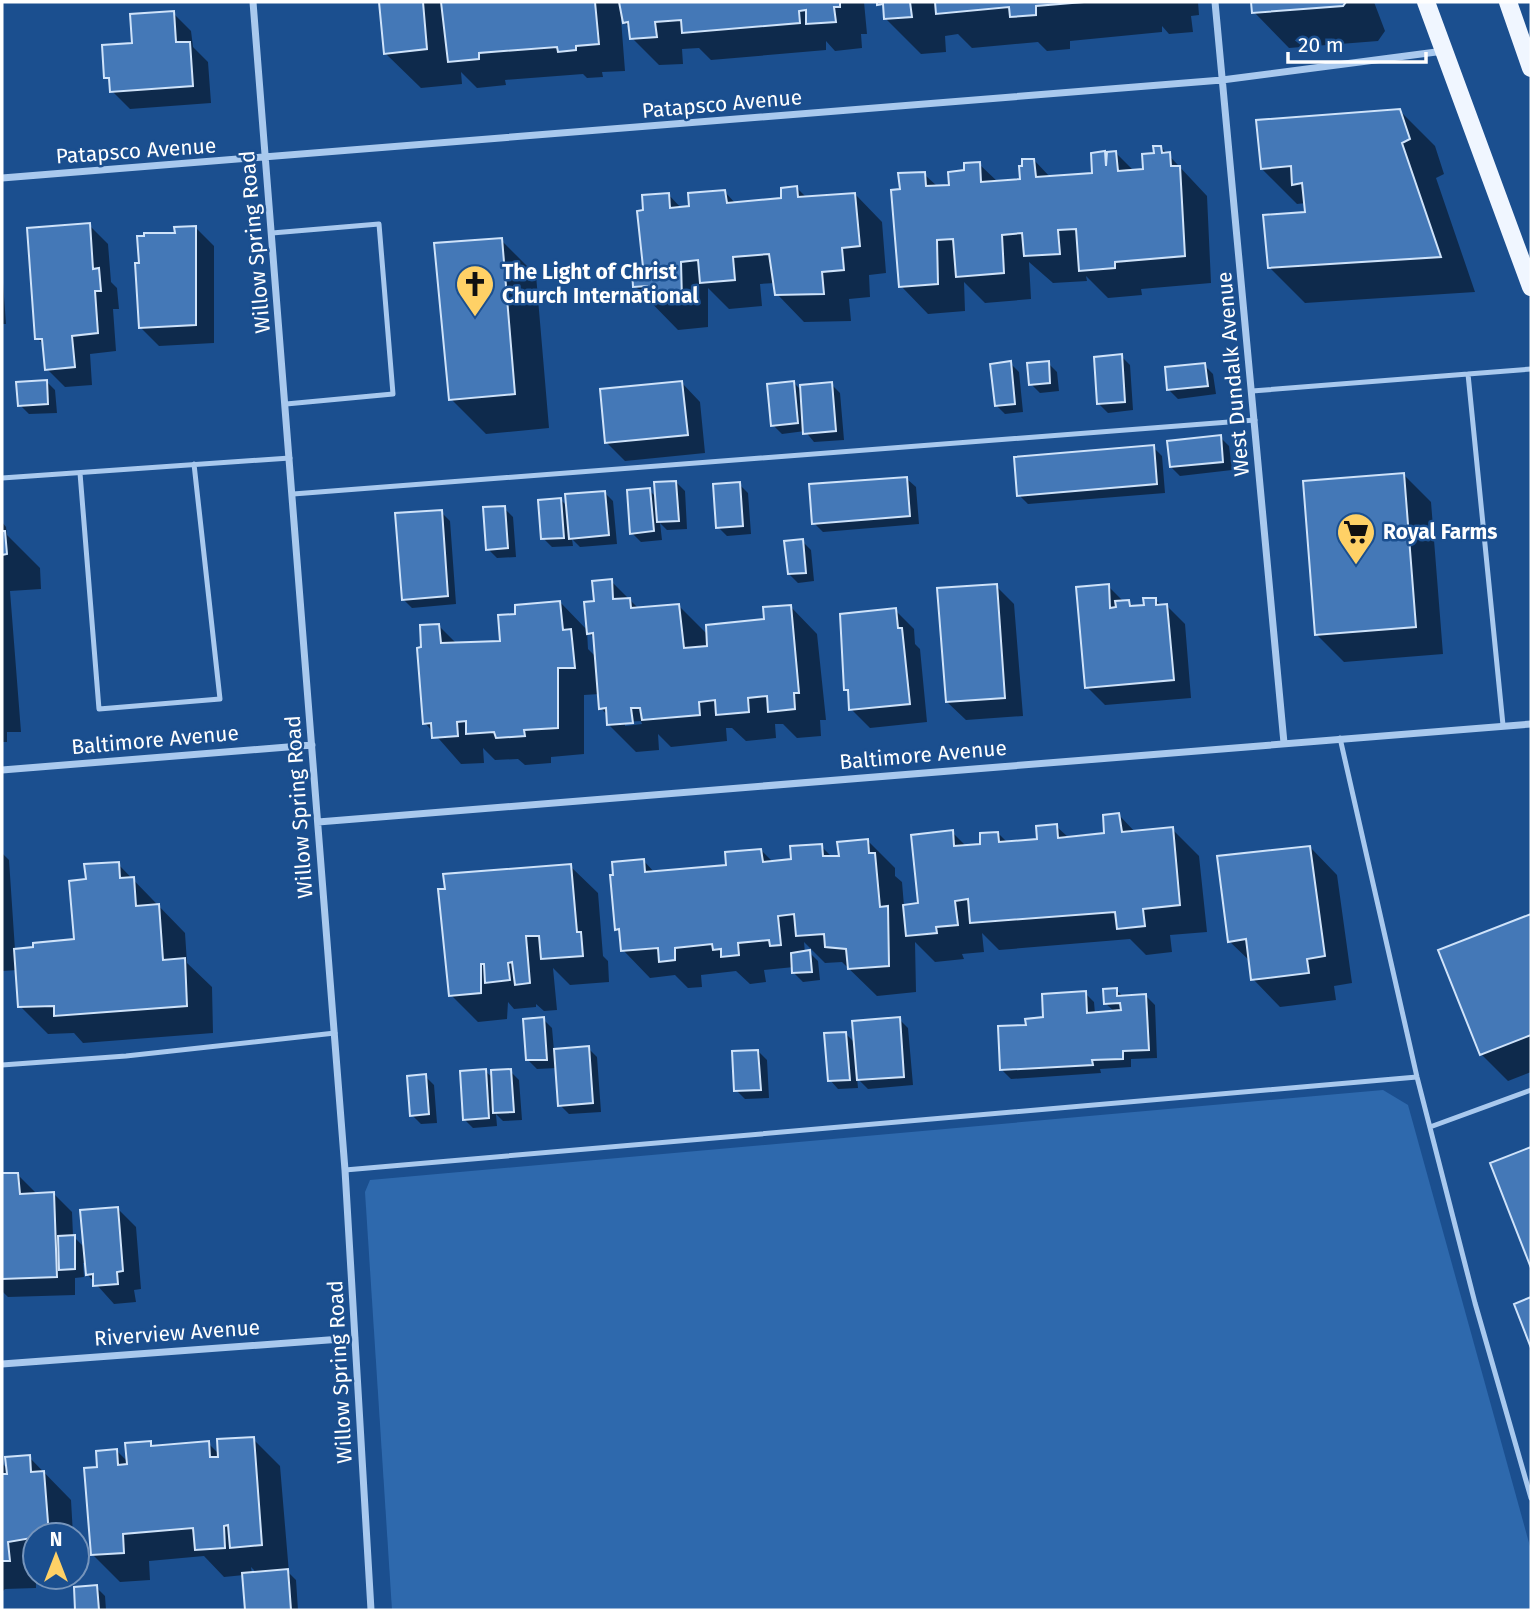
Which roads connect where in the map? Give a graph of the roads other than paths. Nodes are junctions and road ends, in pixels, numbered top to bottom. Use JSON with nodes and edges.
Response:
{"nodes":[{"id":1,"x":253,"y":2,"type":"edge"},
{"id":2,"x":1216,"y":2,"type":"edge"},
{"id":3,"x":1426,"y":2,"type":"edge"},
{"id":4,"x":1508,"y":2,"type":"edge"},
{"id":5,"x":1444,"y":51,"type":"junction"},
{"id":6,"x":1531,"y":68,"type":"edge"},
{"id":7,"x":1222,"y":80,"type":"junction"},
{"id":8,"x":266,"y":159,"type":"junction"},
{"id":9,"x":2,"y":178,"type":"edge"},
{"id":10,"x":272,"y":233,"type":"junction"},
{"id":11,"x":1531,"y":287,"type":"edge"},
{"id":12,"x":1531,"y":369,"type":"edge"},
{"id":13,"x":1468,"y":374,"type":"junction"},
{"id":14,"x":1252,"y":391,"type":"junction"},
{"id":15,"x":286,"y":404,"type":"junction"},
{"id":16,"x":1255,"y":420,"type":"junction"},
{"id":17,"x":290,"y":458,"type":"junction"},
{"id":18,"x":194,"y":464,"type":"junction"},
{"id":19,"x":80,"y":473,"type":"junction"},
{"id":20,"x":2,"y":478,"type":"edge"},
{"id":21,"x":293,"y":494,"type":"junction"},
{"id":22,"x":1531,"y":724,"type":"edge"},
{"id":23,"x":1503,"y":725,"type":"junction"},
{"id":24,"x":1340,"y":738,"type":"junction"},
{"id":25,"x":1284,"y":743,"type":"junction"},
{"id":26,"x":312,"y":746,"type":"junction"},
{"id":27,"x":2,"y":770,"type":"edge"},
{"id":28,"x":318,"y":822,"type":"junction"},
{"id":29,"x":335,"y":1033,"type":"junction"},
{"id":30,"x":2,"y":1065,"type":"edge"},
{"id":31,"x":1418,"y":1077,"type":"junction"},
{"id":32,"x":1531,"y":1090,"type":"edge"},
{"id":33,"x":1430,"y":1126,"type":"junction"},
{"id":34,"x":345,"y":1170,"type":"junction"},
{"id":35,"x":355,"y":1338,"type":"junction"},
{"id":36,"x":2,"y":1364,"type":"edge"},
{"id":37,"x":1531,"y":1498,"type":"edge"},
{"id":38,"x":371,"y":1610,"type":"edge"}],
"edges":[{"from":1,"to":8,"type":"street","name":"Willow Spring Road"},
{"from":2,"to":7,"type":"street","name":"West Dundalk Avenue"},
{"from":3,"to":5,"type":"main road"},
{"from":4,"to":6,"type":"main road"},
{"from":5,"to":7,"type":"street","name":"Patapsco Avenue"},
{"from":5,"to":11,"type":"main road"},
{"from":7,"to":8,"type":"street","name":"Patapsco Avenue"},
{"from":7,"to":14,"type":"street","name":"West Dundalk Avenue"},
{"from":8,"to":9,"type":"street","name":"Patapsco Avenue"},
{"from":8,"to":10,"type":"street","name":"Willow Spring Road"},
{"from":10,"to":15,"type":"street","name":"Willow Spring Road"},
{"from":10,"to":15,"type":"lane"},
{"from":12,"to":13,"type":"lane"},
{"from":13,"to":14,"type":"lane"},
{"from":13,"to":23,"type":"lane"},
{"from":14,"to":16,"type":"street","name":"West Dundalk Avenue"},
{"from":15,"to":17,"type":"street","name":"Willow Spring Road"},
{"from":16,"to":21,"type":"lane"},
{"from":16,"to":25,"type":"street","name":"West Dundalk Avenue"},
{"from":17,"to":18,"type":"lane"},
{"from":17,"to":21,"type":"street","name":"Willow Spring Road"},
{"from":18,"to":19,"type":"lane"},
{"from":18,"to":19,"type":"lane"},
{"from":19,"to":20,"type":"lane"},
{"from":21,"to":26,"type":"street","name":"Willow Spring Road"},
{"from":22,"to":23,"type":"street","name":"Baltimore Avenue"},
{"from":23,"to":24,"type":"street","name":"Baltimore Avenue"},
{"from":24,"to":25,"type":"street","name":"Baltimore Avenue"},
{"from":24,"to":31,"type":"lane"},
{"from":25,"to":28,"type":"street","name":"Baltimore Avenue"},
{"from":26,"to":27,"type":"street","name":"Baltimore Avenue"},
{"from":26,"to":28,"type":"street","name":"Willow Spring Road"},
{"from":28,"to":29,"type":"street","name":"Willow Spring Road"},
{"from":29,"to":30,"type":"lane"},
{"from":29,"to":34,"type":"street","name":"Willow Spring Road"},
{"from":31,"to":33,"type":"lane"},
{"from":31,"to":34,"type":"lane"},
{"from":32,"to":33,"type":"lane"},
{"from":33,"to":37,"type":"lane"},
{"from":34,"to":35,"type":"street","name":"Willow Spring Road"},
{"from":35,"to":36,"type":"street","name":"Riverview Avenue"},
{"from":35,"to":38,"type":"street","name":"Willow Spring Road"}]}
